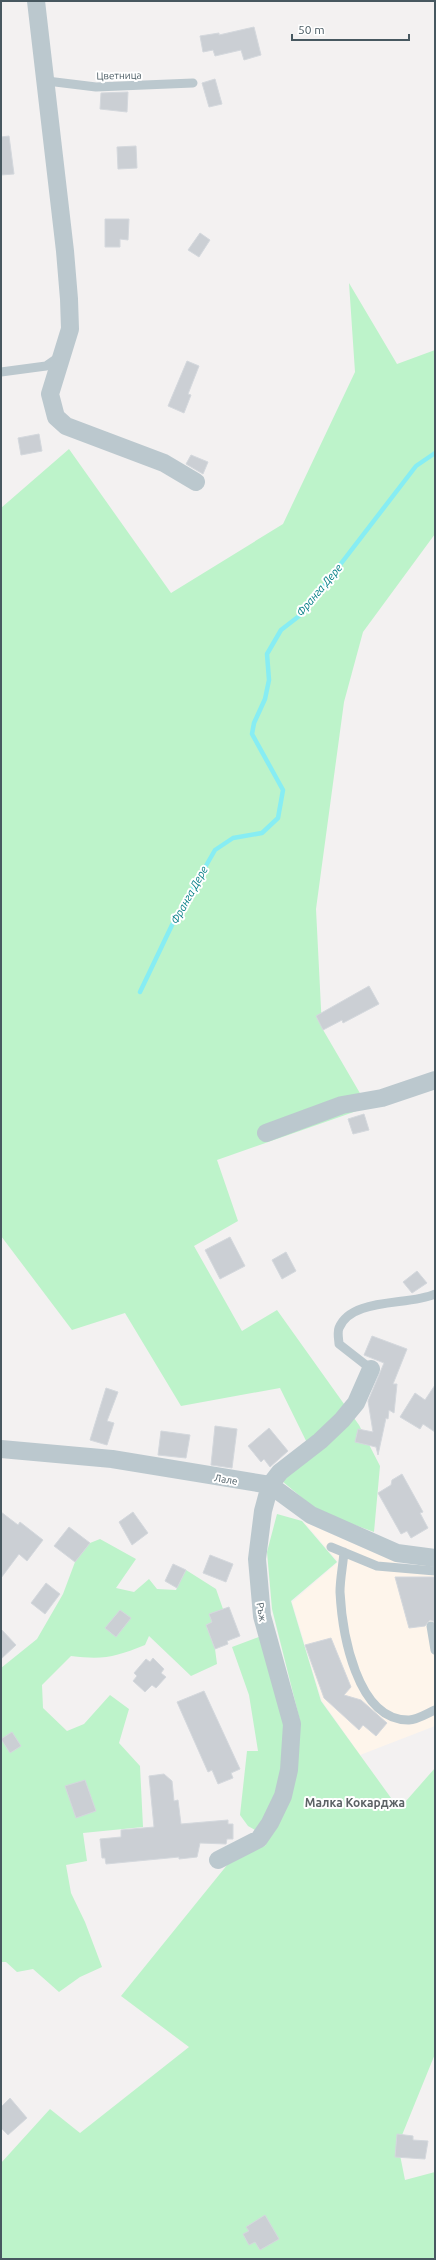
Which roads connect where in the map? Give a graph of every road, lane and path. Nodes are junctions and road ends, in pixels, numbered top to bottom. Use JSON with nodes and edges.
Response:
{"nodes":[{"id":1,"x":36,"y":1,"type":"edge"},
{"id":2,"x":47,"y":82,"type":"junction"},
{"id":3,"x":193,"y":83,"type":"dead end"},
{"id":4,"x":62,"y":356,"type":"junction"},
{"id":5,"x":1,"y":372,"type":"edge"},
{"id":6,"x":196,"y":482,"type":"dead end"},
{"id":7,"x":435,"y":1080,"type":"edge"},
{"id":8,"x":266,"y":1133,"type":"dead end"},
{"id":9,"x":435,"y":1294,"type":"edge"},
{"id":10,"x":371,"y":1369,"type":"joint"},
{"id":11,"x":1,"y":1449,"type":"edge"},
{"id":12,"x":270,"y":1485,"type":"junction"},
{"id":13,"x":331,"y":1547,"type":"dead end"},
{"id":14,"x":344,"y":1552,"type":"junction"},
{"id":15,"x":429,"y":1569,"type":"edge"},
{"id":16,"x":435,"y":1571,"type":"edge"},
{"id":17,"x":431,"y":1626,"type":"dead end"},
{"id":18,"x":435,"y":1650,"type":"edge"},
{"id":19,"x":435,"y":1710,"type":"edge"},
{"id":20,"x":218,"y":1860,"type":"dead end"}],
"edges":[{"from":1,"to":2,"type":"street"},
{"from":2,"to":3,"type":"lane","name":"Цветница"},
{"from":2,"to":4,"type":"street"},
{"from":4,"to":5,"type":"lane"},
{"from":4,"to":6,"type":"street"},
{"from":7,"to":8,"type":"street"},
{"from":9,"to":10,"type":"lane"},
{"from":10,"to":12,"type":"street","name":"Ръж"},
{"from":11,"to":12,"type":"street","name":"Лале"},
{"from":12,"to":15,"type":"street","name":"Лале"},
{"from":12,"to":20,"type":"street","name":"Ръж"},
{"from":13,"to":14,"type":"lane"},
{"from":14,"to":15,"type":"lane"},
{"from":14,"to":19,"type":"lane"},
{"from":15,"to":16,"type":"lane"},
{"from":17,"to":18,"type":"lane"}]}
